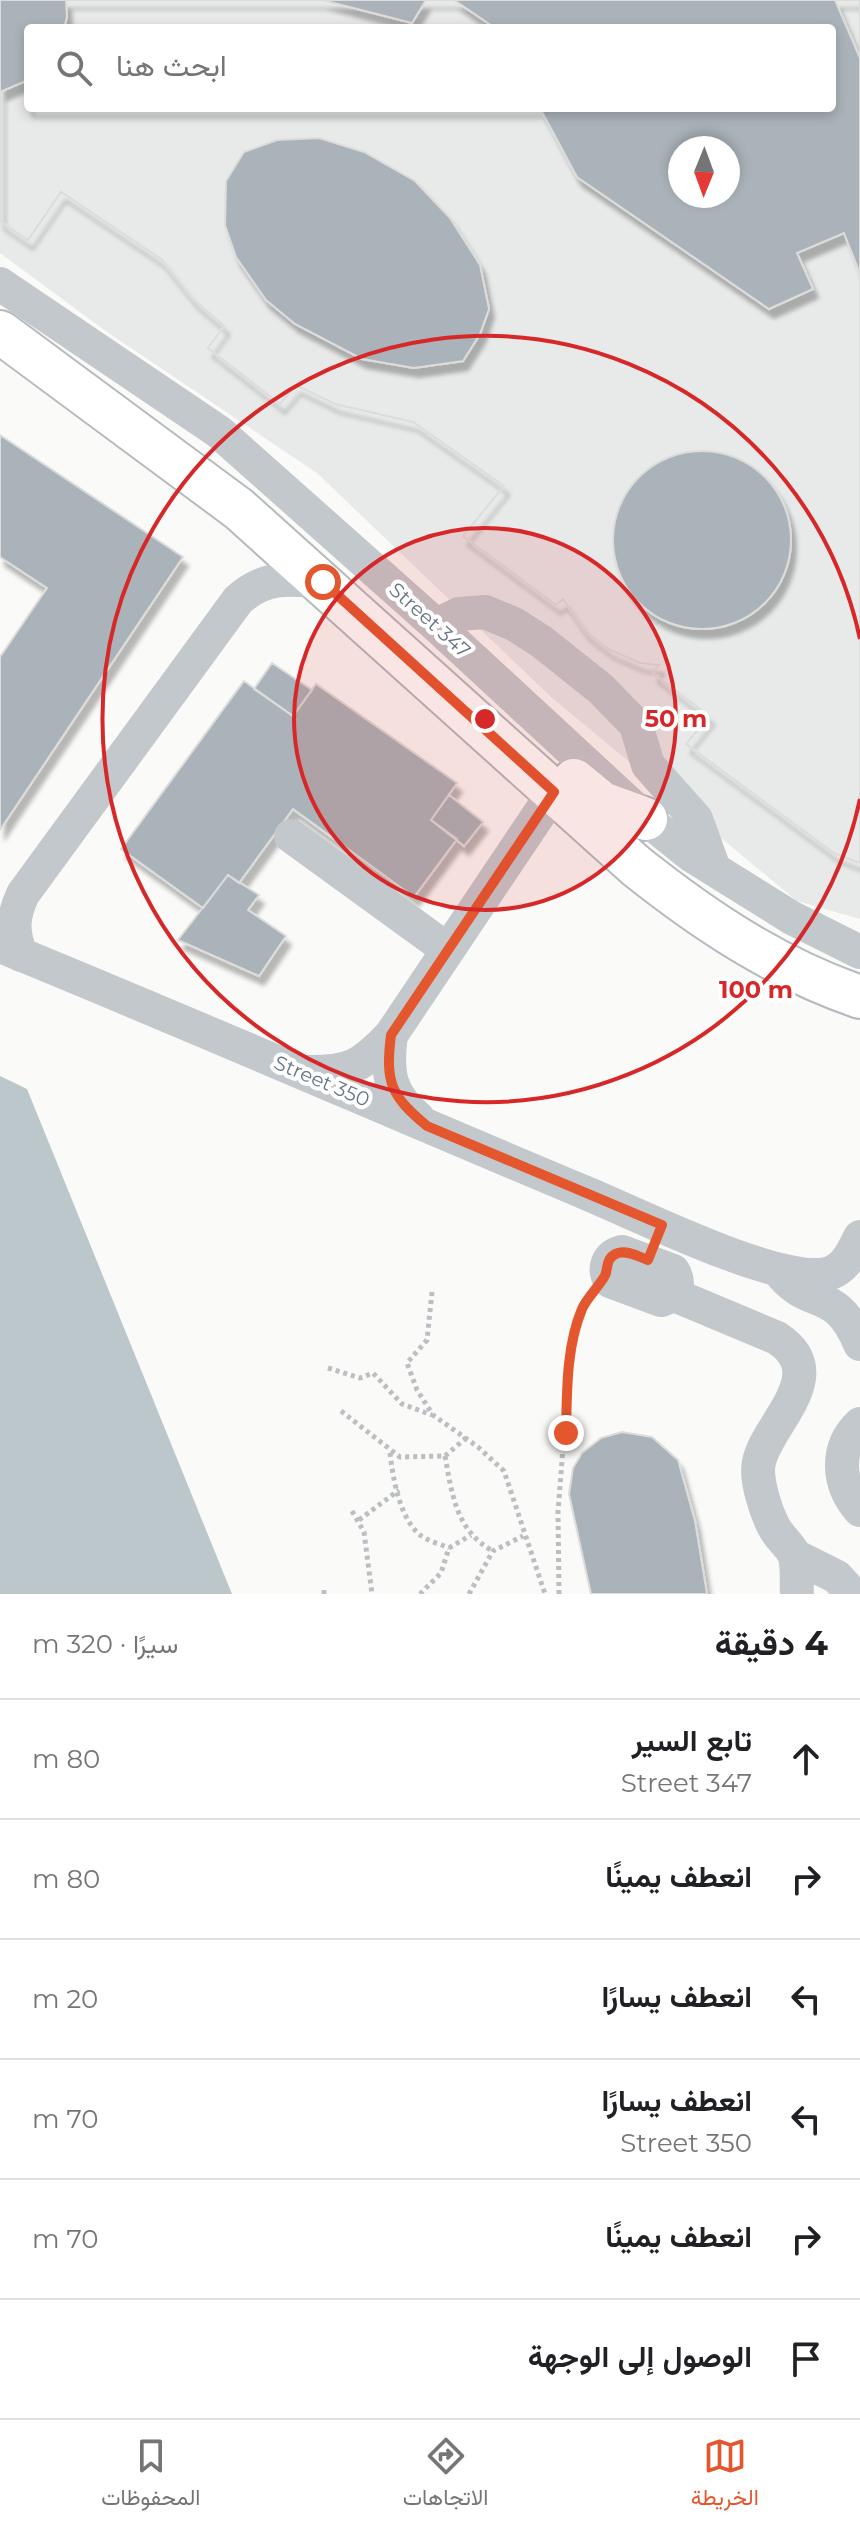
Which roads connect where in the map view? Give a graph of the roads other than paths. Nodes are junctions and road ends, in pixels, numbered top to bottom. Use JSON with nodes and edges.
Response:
{"nodes":[{"id":1,"x":0,"y":284,"type":"edge"},
{"id":2,"x":7,"y":341,"type":"edge"},
{"id":3,"x":323,"y":582,"type":"junction"},
{"id":4,"x":436,"y":625,"type":"junction"},
{"id":5,"x":409,"y":662,"type":"junction"},
{"id":6,"x":554,"y":792,"type":"junction"},
{"id":7,"x":646,"y":819,"type":"junction"},
{"id":8,"x":291,"y":836,"type":"dead end"},
{"id":9,"x":714,"y":869,"type":"junction"},
{"id":10,"x":11,"y":950,"type":"edge"},
{"id":11,"x":448,"y":950,"type":"junction"},
{"id":12,"x":860,"y":952,"type":"edge"},
{"id":13,"x":860,"y":997,"type":"edge"},
{"id":14,"x":391,"y":1035,"type":"junction"},
{"id":15,"x":301,"y":1072,"type":"junction"},
{"id":16,"x":427,"y":1126,"type":"junction"},
{"id":17,"x":662,"y":1225,"type":"junction"},
{"id":18,"x":860,"y":1237,"type":"edge"},
{"id":19,"x":648,"y":1260,"type":"junction"},
{"id":20,"x":777,"y":1270,"type":"junction"},
{"id":21,"x":621,"y":1283,"type":"junction"},
{"id":22,"x":672,"y":1294,"type":"junction"},
{"id":23,"x":860,"y":1344,"type":"edge"},
{"id":24,"x":770,"y":1366,"type":"dead end"},
{"id":25,"x":860,"y":1424,"type":"edge"},
{"id":26,"x":860,"y":1510,"type":"edge"},
{"id":27,"x":795,"y":1556,"type":"junction"},
{"id":28,"x":797,"y":1594,"type":"edge"},
{"id":29,"x":852,"y":1594,"type":"edge"}],
"edges":[{"from":1,"to":4,"type":"street","name":"Street 347"},
{"from":2,"to":3,"type":"main road"},
{"from":3,"to":5,"type":"main road"},
{"from":3,"to":10,"type":"street"},
{"from":4,"to":7,"type":"street","name":"Street 347"},
{"from":4,"to":9,"type":"street"},
{"from":5,"to":6,"type":"main road"},
{"from":5,"to":7,"type":"main road"},
{"from":6,"to":11,"type":"street"},
{"from":6,"to":13,"type":"main road"},
{"from":7,"to":9,"type":"street","name":"Street 347"},
{"from":8,"to":11,"type":"street"},
{"from":9,"to":12,"type":"street","name":"Street 347"},
{"from":10,"to":15,"type":"street","name":"Street 350"},
{"from":11,"to":14,"type":"street"},
{"from":14,"to":15,"type":"street"},
{"from":14,"to":16,"type":"street"},
{"from":15,"to":16,"type":"street","name":"Street 350"},
{"from":16,"to":17,"type":"street","name":"Street 350"},
{"from":17,"to":19,"type":"street"},
{"from":17,"to":20,"type":"street","name":"Street 350"},
{"from":18,"to":20,"type":"street"},
{"from":19,"to":21,"type":"street"},
{"from":19,"to":22,"type":"street"},
{"from":20,"to":23,"type":"street"},
{"from":21,"to":22,"type":"street"},
{"from":21,"to":24,"type":"street"},
{"from":22,"to":27,"type":"street"},
{"from":25,"to":26,"type":"street"},
{"from":27,"to":28,"type":"street"},
{"from":27,"to":29,"type":"street"}]}
